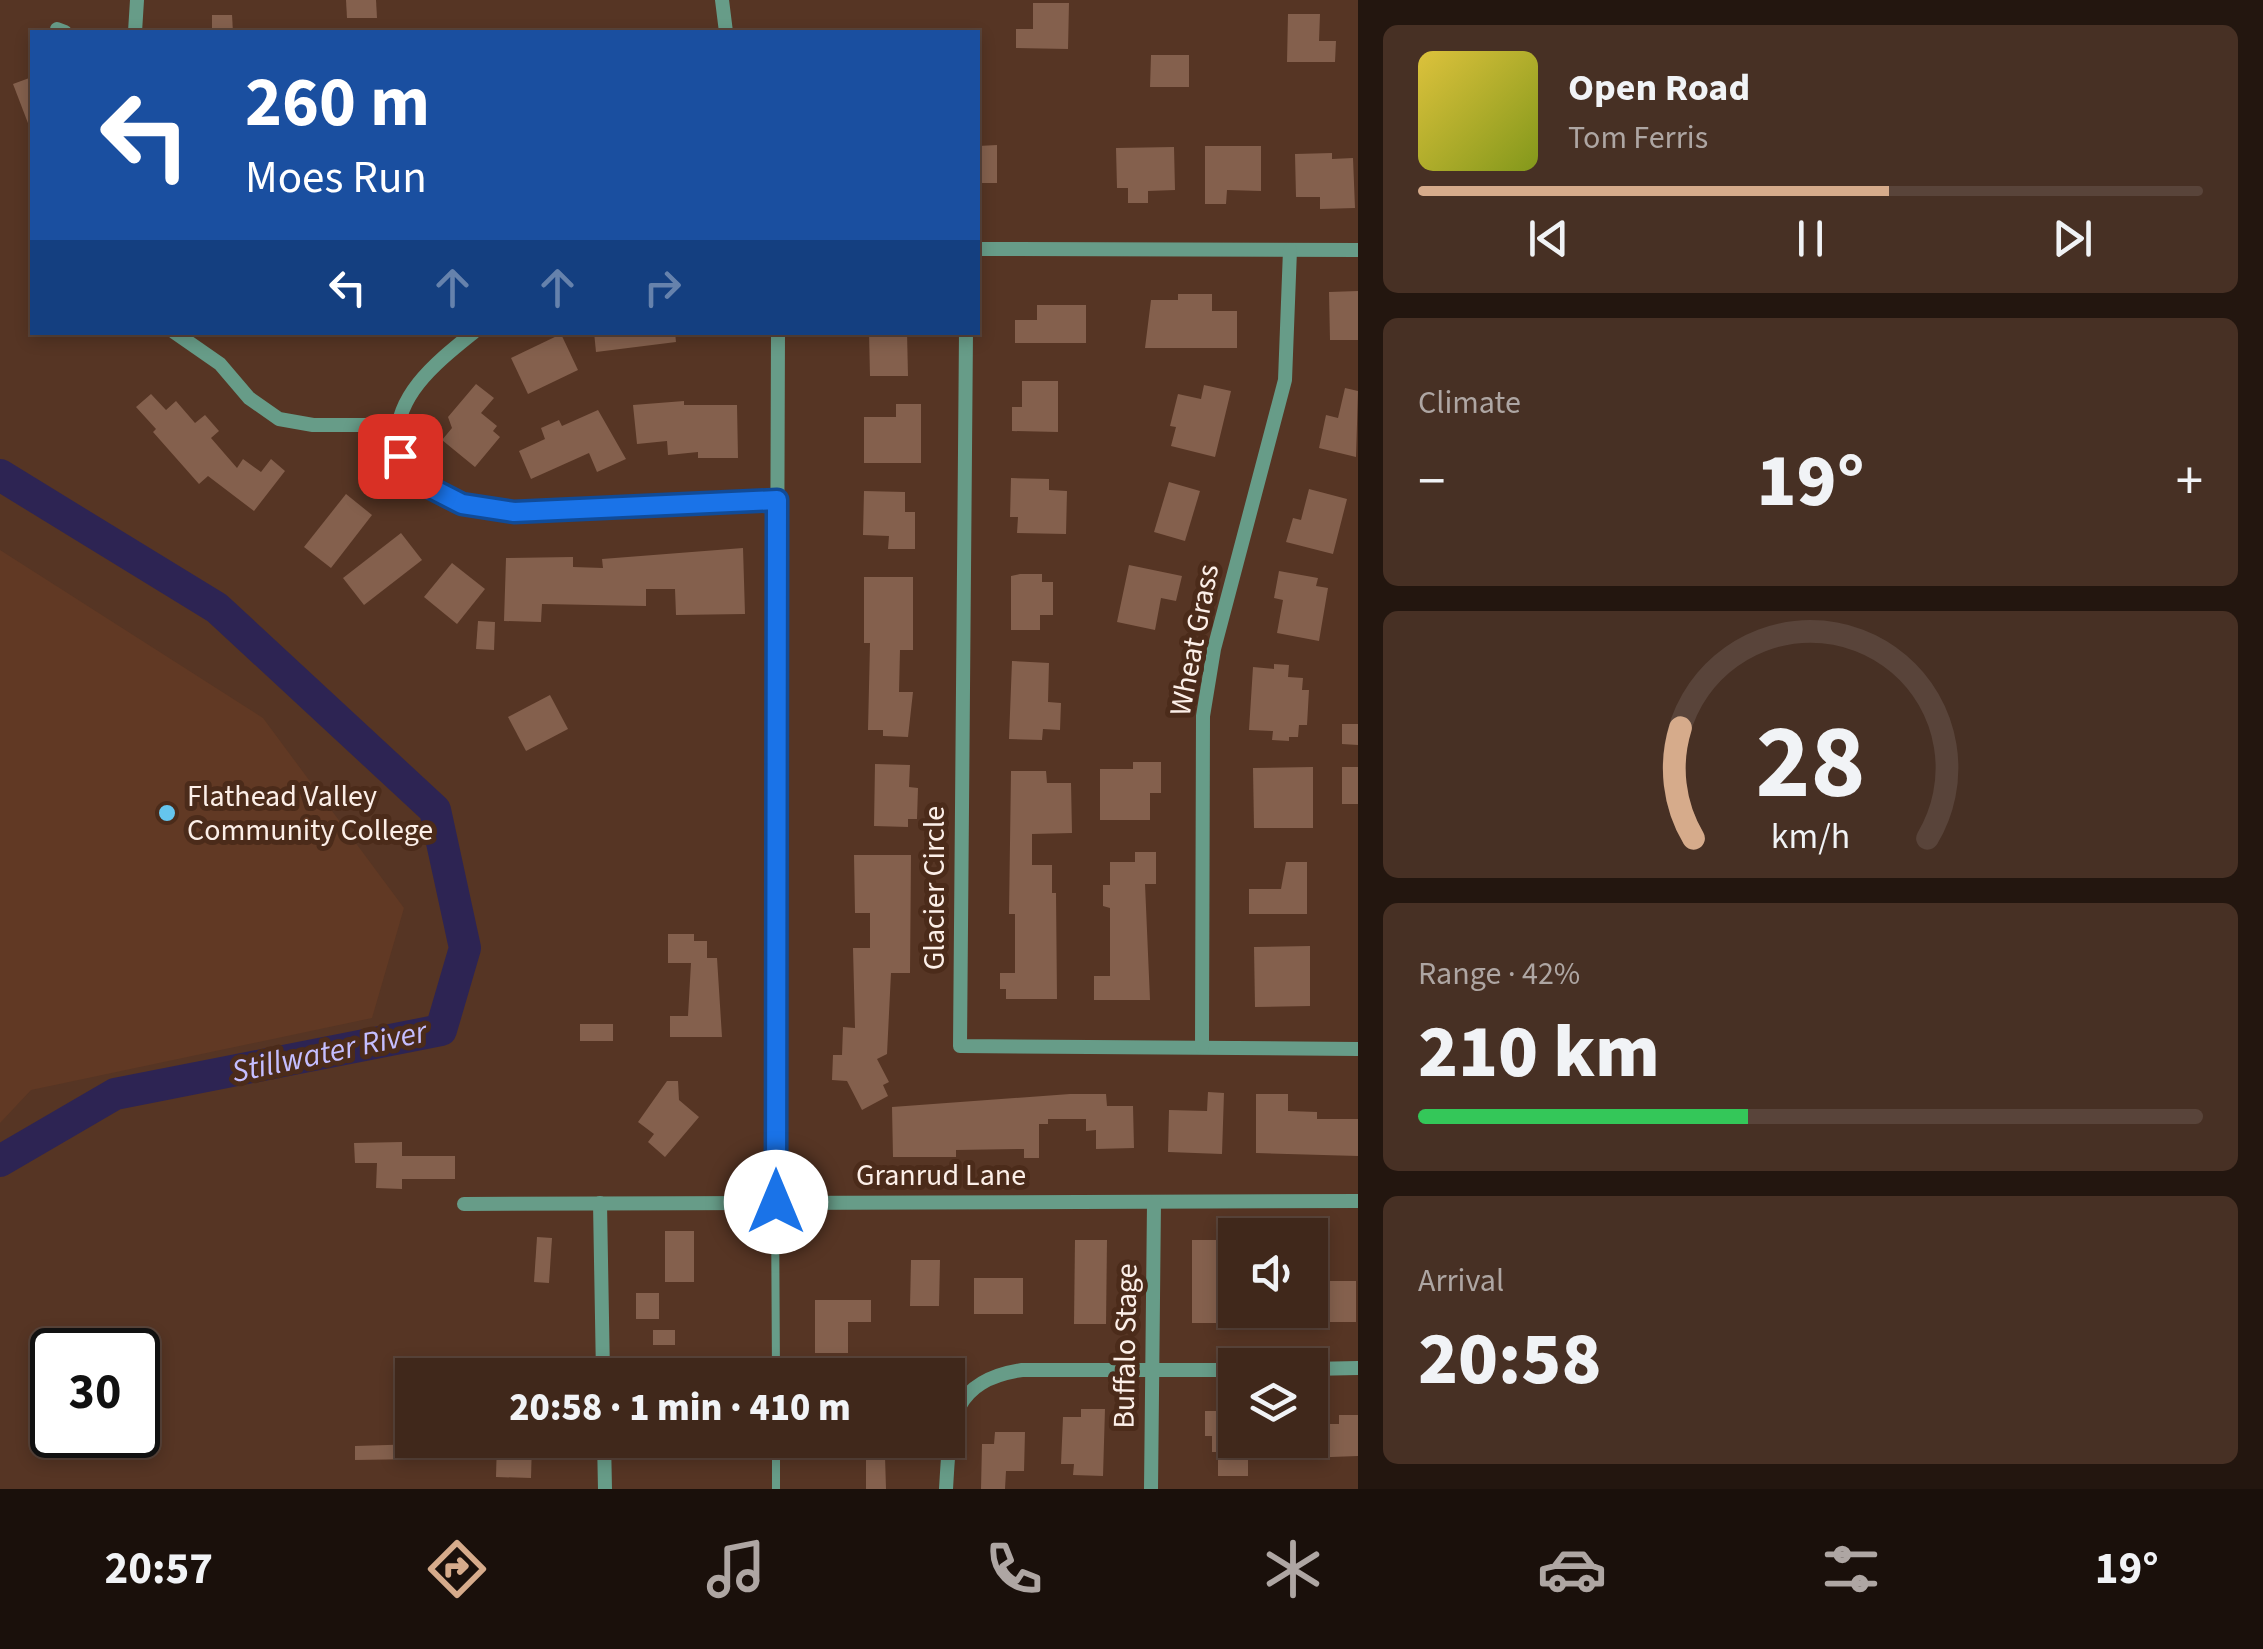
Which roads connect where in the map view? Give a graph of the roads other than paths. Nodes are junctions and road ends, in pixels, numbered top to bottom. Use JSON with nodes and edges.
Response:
{"nodes":[{"id":1,"x":137,"y":0,"type":"edge"},
{"id":2,"x":722,"y":0,"type":"edge"},
{"id":3,"x":136,"y":30,"type":"edge"},
{"id":4,"x":726,"y":30,"type":"edge"},
{"id":5,"x":980,"y":248,"type":"edge"},
{"id":6,"x":1290,"y":250,"type":"junction"},
{"id":7,"x":1358,"y":250,"type":"edge"},
{"id":8,"x":178,"y":335,"type":"edge"},
{"id":9,"x":470,"y":335,"type":"edge"},
{"id":10,"x":778,"y":335,"type":"edge"},
{"id":11,"x":966,"y":335,"type":"edge"},
{"id":12,"x":395,"y":425,"type":"junction"},
{"id":13,"x":777,"y":500,"type":"junction"},
{"id":14,"x":1202,"y":1047,"type":"junction"},
{"id":15,"x":1358,"y":1049,"type":"edge"},
{"id":16,"x":776,"y":1202,"type":"junction"},
{"id":17,"x":1358,"y":1202,"type":"edge"},
{"id":18,"x":600,"y":1203,"type":"junction"},
{"id":19,"x":1154,"y":1203,"type":"junction"},
{"id":20,"x":464,"y":1204,"type":"dead end"},
{"id":21,"x":603,"y":1358,"type":"edge"},
{"id":22,"x":776,"y":1358,"type":"edge"},
{"id":23,"x":1358,"y":1368,"type":"edge"},
{"id":24,"x":1328,"y":1369,"type":"edge"},
{"id":25,"x":1218,"y":1370,"type":"edge"},
{"id":26,"x":1153,"y":1371,"type":"junction"},
{"id":27,"x":604,"y":1458,"type":"edge"},
{"id":28,"x":776,"y":1458,"type":"edge"},
{"id":29,"x":605,"y":1489,"type":"edge"},
{"id":30,"x":776,"y":1489,"type":"edge"},
{"id":31,"x":946,"y":1489,"type":"edge"},
{"id":32,"x":1151,"y":1489,"type":"edge"}],
"edges":[{"from":1,"to":3,"type":"street"},
{"from":2,"to":4,"type":"street"},
{"from":5,"to":6,"type":"street"},
{"from":6,"to":7,"type":"street"},
{"from":6,"to":14,"type":"street","name":"Wheat Grass"},
{"from":8,"to":12,"type":"street"},
{"from":9,"to":12,"type":"street"},
{"from":10,"to":13,"type":"street"},
{"from":11,"to":14,"type":"street","name":"Glacier Circle"},
{"from":12,"to":13,"type":"street"},
{"from":13,"to":16,"type":"street"},
{"from":14,"to":15,"type":"street","name":"Glacier Circle"},
{"from":16,"to":18,"type":"street","name":"Granrud Lane"},
{"from":16,"to":19,"type":"street","name":"Granrud Lane"},
{"from":16,"to":22,"type":"lane"},
{"from":17,"to":19,"type":"street","name":"Granrud Lane"},
{"from":18,"to":20,"type":"street","name":"Granrud Lane"},
{"from":18,"to":21,"type":"street"},
{"from":19,"to":26,"type":"street","name":"Buffalo Stage"},
{"from":23,"to":24,"type":"street"},
{"from":25,"to":26,"type":"street"},
{"from":26,"to":31,"type":"street"},
{"from":26,"to":32,"type":"street","name":"Buffalo Stage"},
{"from":27,"to":29,"type":"street"},
{"from":28,"to":30,"type":"lane"}]}
